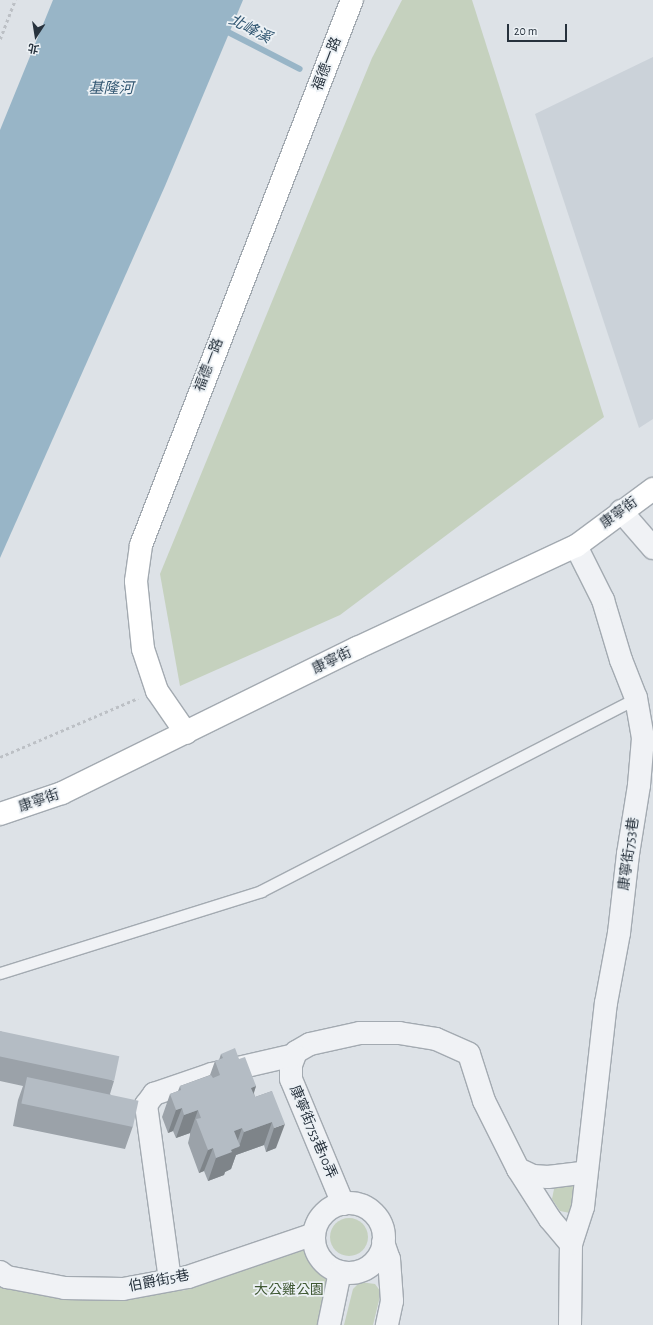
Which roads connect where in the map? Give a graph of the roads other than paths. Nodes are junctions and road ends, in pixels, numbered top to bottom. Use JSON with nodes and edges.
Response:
{"nodes":[{"id":1,"x":352,"y":0,"type":"edge"},
{"id":2,"x":653,"y":489,"type":"edge"},
{"id":3,"x":621,"y":511,"type":"junction"},
{"id":4,"x":576,"y":546,"type":"junction"},
{"id":5,"x":653,"y":548,"type":"edge"},
{"id":6,"x":636,"y":698,"type":"junction"},
{"id":7,"x":186,"y":733,"type":"junction"},
{"id":8,"x":0,"y":814,"type":"edge"},
{"id":9,"x":0,"y":973,"type":"edge"},
{"id":10,"x":294,"y":1055,"type":"junction"},
{"id":11,"x":518,"y":1169,"type":"junction"},
{"id":12,"x":586,"y":1172,"type":"junction"},
{"id":13,"x":343,"y":1204,"type":"junction"},
{"id":14,"x":314,"y":1234,"type":"junction"},
{"id":15,"x":383,"y":1242,"type":"junction"},
{"id":16,"x":571,"y":1244,"type":"junction"},
{"id":17,"x":0,"y":1272,"type":"edge"},
{"id":18,"x":340,"y":1272,"type":"junction"},
{"id":19,"x":170,"y":1280,"type":"junction"},
{"id":20,"x":329,"y":1325,"type":"edge"},
{"id":21,"x":387,"y":1325,"type":"edge"},
{"id":22,"x":570,"y":1325,"type":"edge"}],
"edges":[{"from":1,"to":7,"type":"street","name":"福德一路"},
{"from":2,"to":3,"type":"street","name":"康寧街"},
{"from":3,"to":4,"type":"street","name":"康寧街"},
{"from":3,"to":5,"type":"street"},
{"from":4,"to":6,"type":"street","name":"康寧街753巷"},
{"from":4,"to":7,"type":"street","name":"康寧街"},
{"from":6,"to":9,"type":"lane"},
{"from":6,"to":12,"type":"street","name":"康寧街753巷"},
{"from":7,"to":8,"type":"street","name":"康寧街"},
{"from":10,"to":11,"type":"street"},
{"from":10,"to":13,"type":"street","name":"康寧街753巷10弄"},
{"from":10,"to":19,"type":"street"},
{"from":11,"to":12,"type":"street"},
{"from":11,"to":16,"type":"street"},
{"from":12,"to":16,"type":"street","name":"康寧街753巷"},
{"from":13,"to":14,"type":"street"},
{"from":13,"to":15,"type":"street"},
{"from":14,"to":18,"type":"street"},
{"from":14,"to":19,"type":"street","name":"伯爵街5巷"},
{"from":15,"to":18,"type":"street"},
{"from":15,"to":21,"type":"street"},
{"from":16,"to":22,"type":"street"},
{"from":17,"to":19,"type":"street","name":"伯爵街5巷"},
{"from":18,"to":20,"type":"street"}]}
